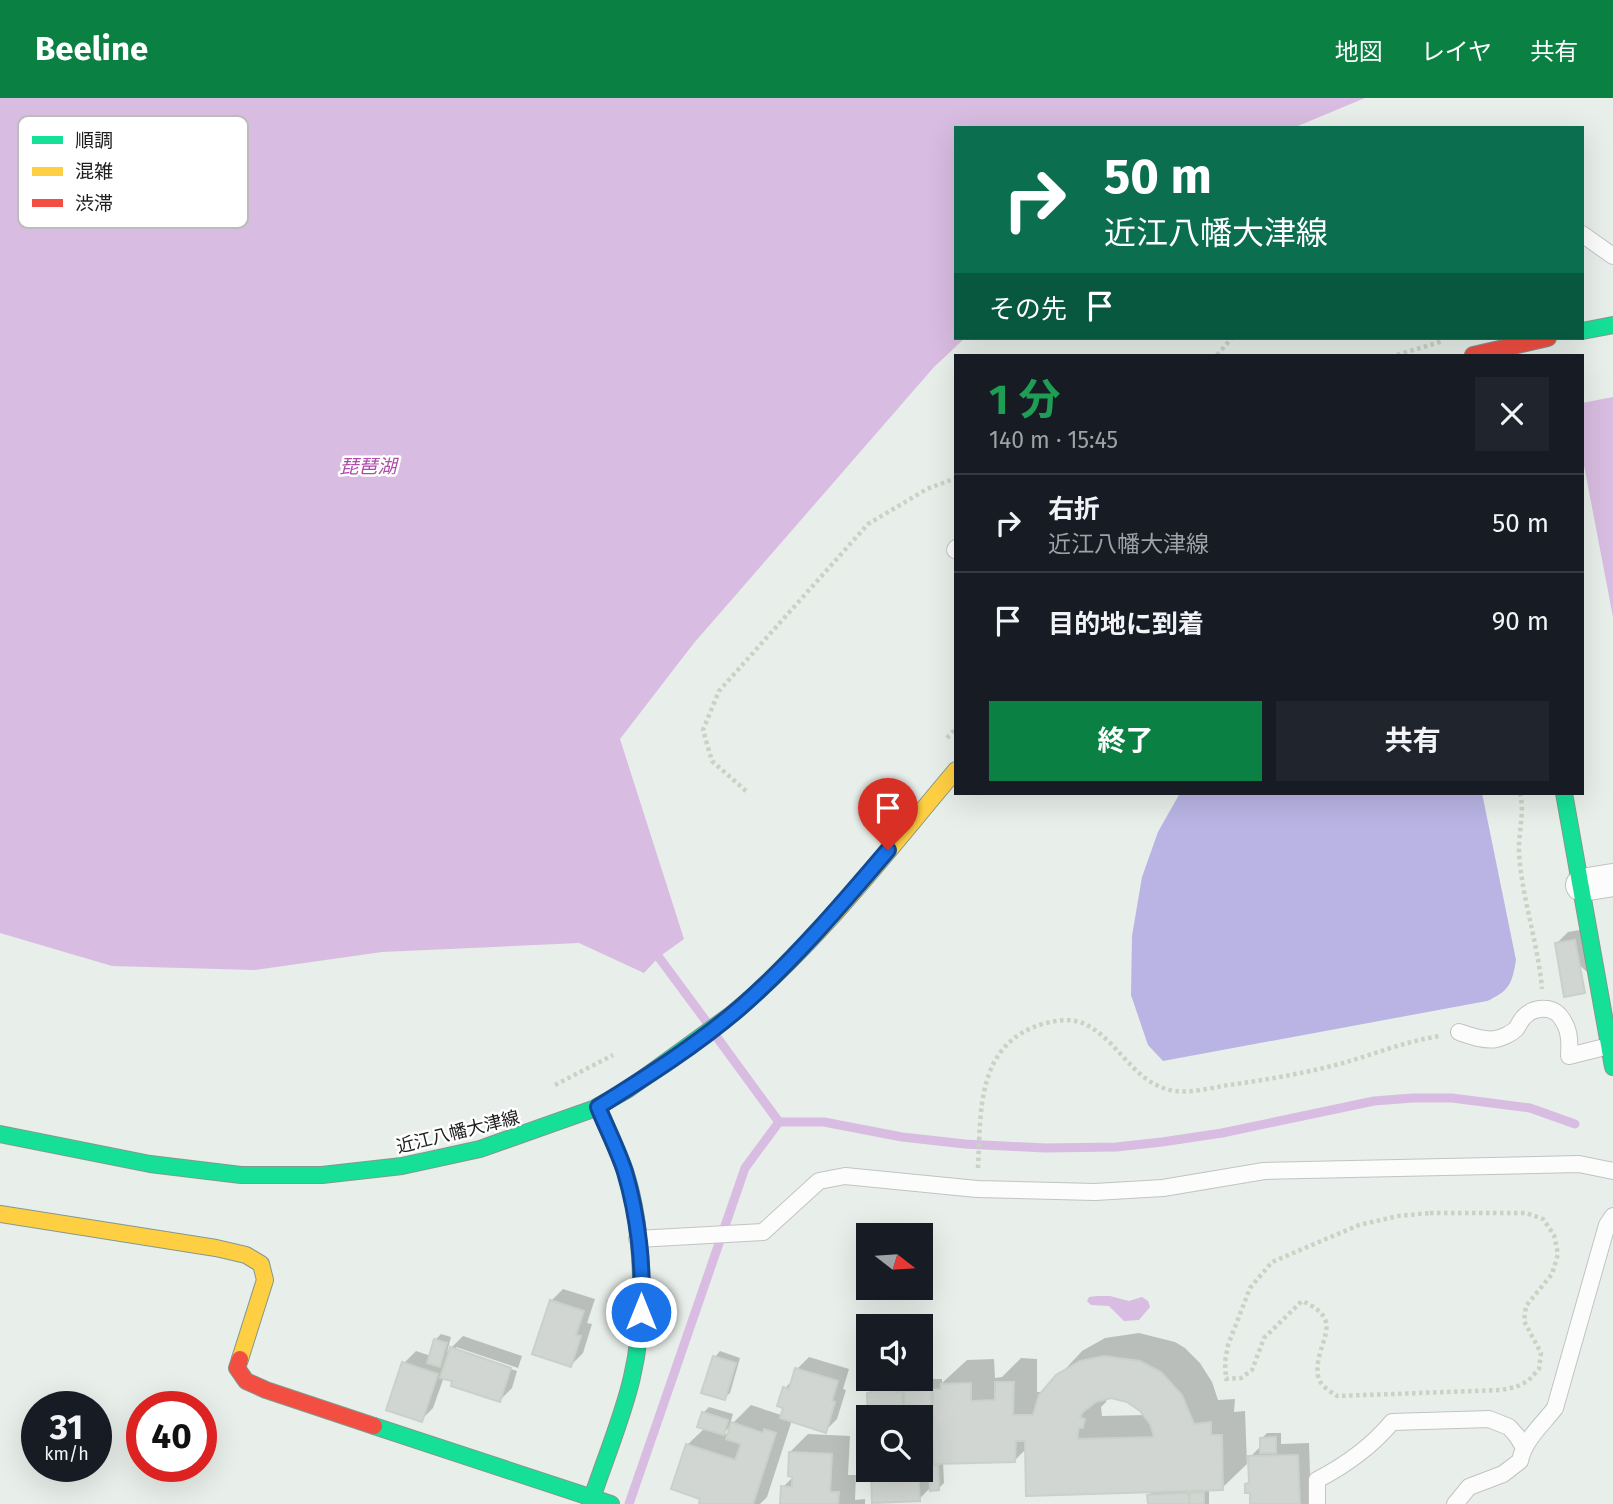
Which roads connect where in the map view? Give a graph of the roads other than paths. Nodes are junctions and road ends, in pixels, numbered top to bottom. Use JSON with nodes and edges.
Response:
{"nodes":[{"id":1,"x":1584,"y":235,"type":"edge"},
{"id":2,"x":1613,"y":256,"type":"edge"},
{"id":3,"x":1613,"y":325,"type":"edge"},
{"id":4,"x":1584,"y":331,"type":"edge"},
{"id":5,"x":1539,"y":340,"type":"edge"},
{"id":6,"x":1477,"y":354,"type":"edge"},
{"id":7,"x":954,"y":772,"type":"edge"},
{"id":8,"x":1564,"y":795,"type":"edge"},
{"id":9,"x":1613,"y":880,"type":"edge"},
{"id":10,"x":1582,"y":885,"type":"junction"},
{"id":11,"x":1459,"y":1032,"type":"road end"},
{"id":12,"x":1609,"y":1046,"type":"junction"},
{"id":13,"x":1613,"y":1067,"type":"edge"},
{"id":14,"x":598,"y":1107,"type":"junction"},
{"id":15,"x":0,"y":1134,"type":"edge"},
{"id":16,"x":1613,"y":1171,"type":"edge"},
{"id":17,"x":0,"y":1214,"type":"edge"},
{"id":18,"x":1613,"y":1216,"type":"edge"},
{"id":19,"x":637,"y":1239,"type":"junction"},
{"id":20,"x":1523,"y":1447,"type":"junction"},
{"id":21,"x":591,"y":1501,"type":"edge"},
{"id":22,"x":611,"y":1504,"type":"edge"},
{"id":23,"x":1317,"y":1504,"type":"edge"},
{"id":24,"x":1455,"y":1504,"type":"edge"}],
"edges":[{"from":1,"to":2,"type":"lane"},
{"from":3,"to":4,"type":"street"},
{"from":5,"to":6,"type":"street"},
{"from":7,"to":14,"type":"street","name":"近江八幡大津線"},
{"from":8,"to":10,"type":"street"},
{"from":9,"to":10,"type":"street"},
{"from":10,"to":12,"type":"street"},
{"from":11,"to":12,"type":"lane"},
{"from":12,"to":13,"type":"street"},
{"from":14,"to":15,"type":"street","name":"近江八幡大津線"},
{"from":14,"to":19,"type":"street"},
{"from":16,"to":19,"type":"lane"},
{"from":17,"to":21,"type":"street"},
{"from":18,"to":20,"type":"lane"},
{"from":19,"to":21,"type":"street"},
{"from":20,"to":23,"type":"lane"},
{"from":20,"to":24,"type":"lane"},
{"from":21,"to":22,"type":"street"}]}
